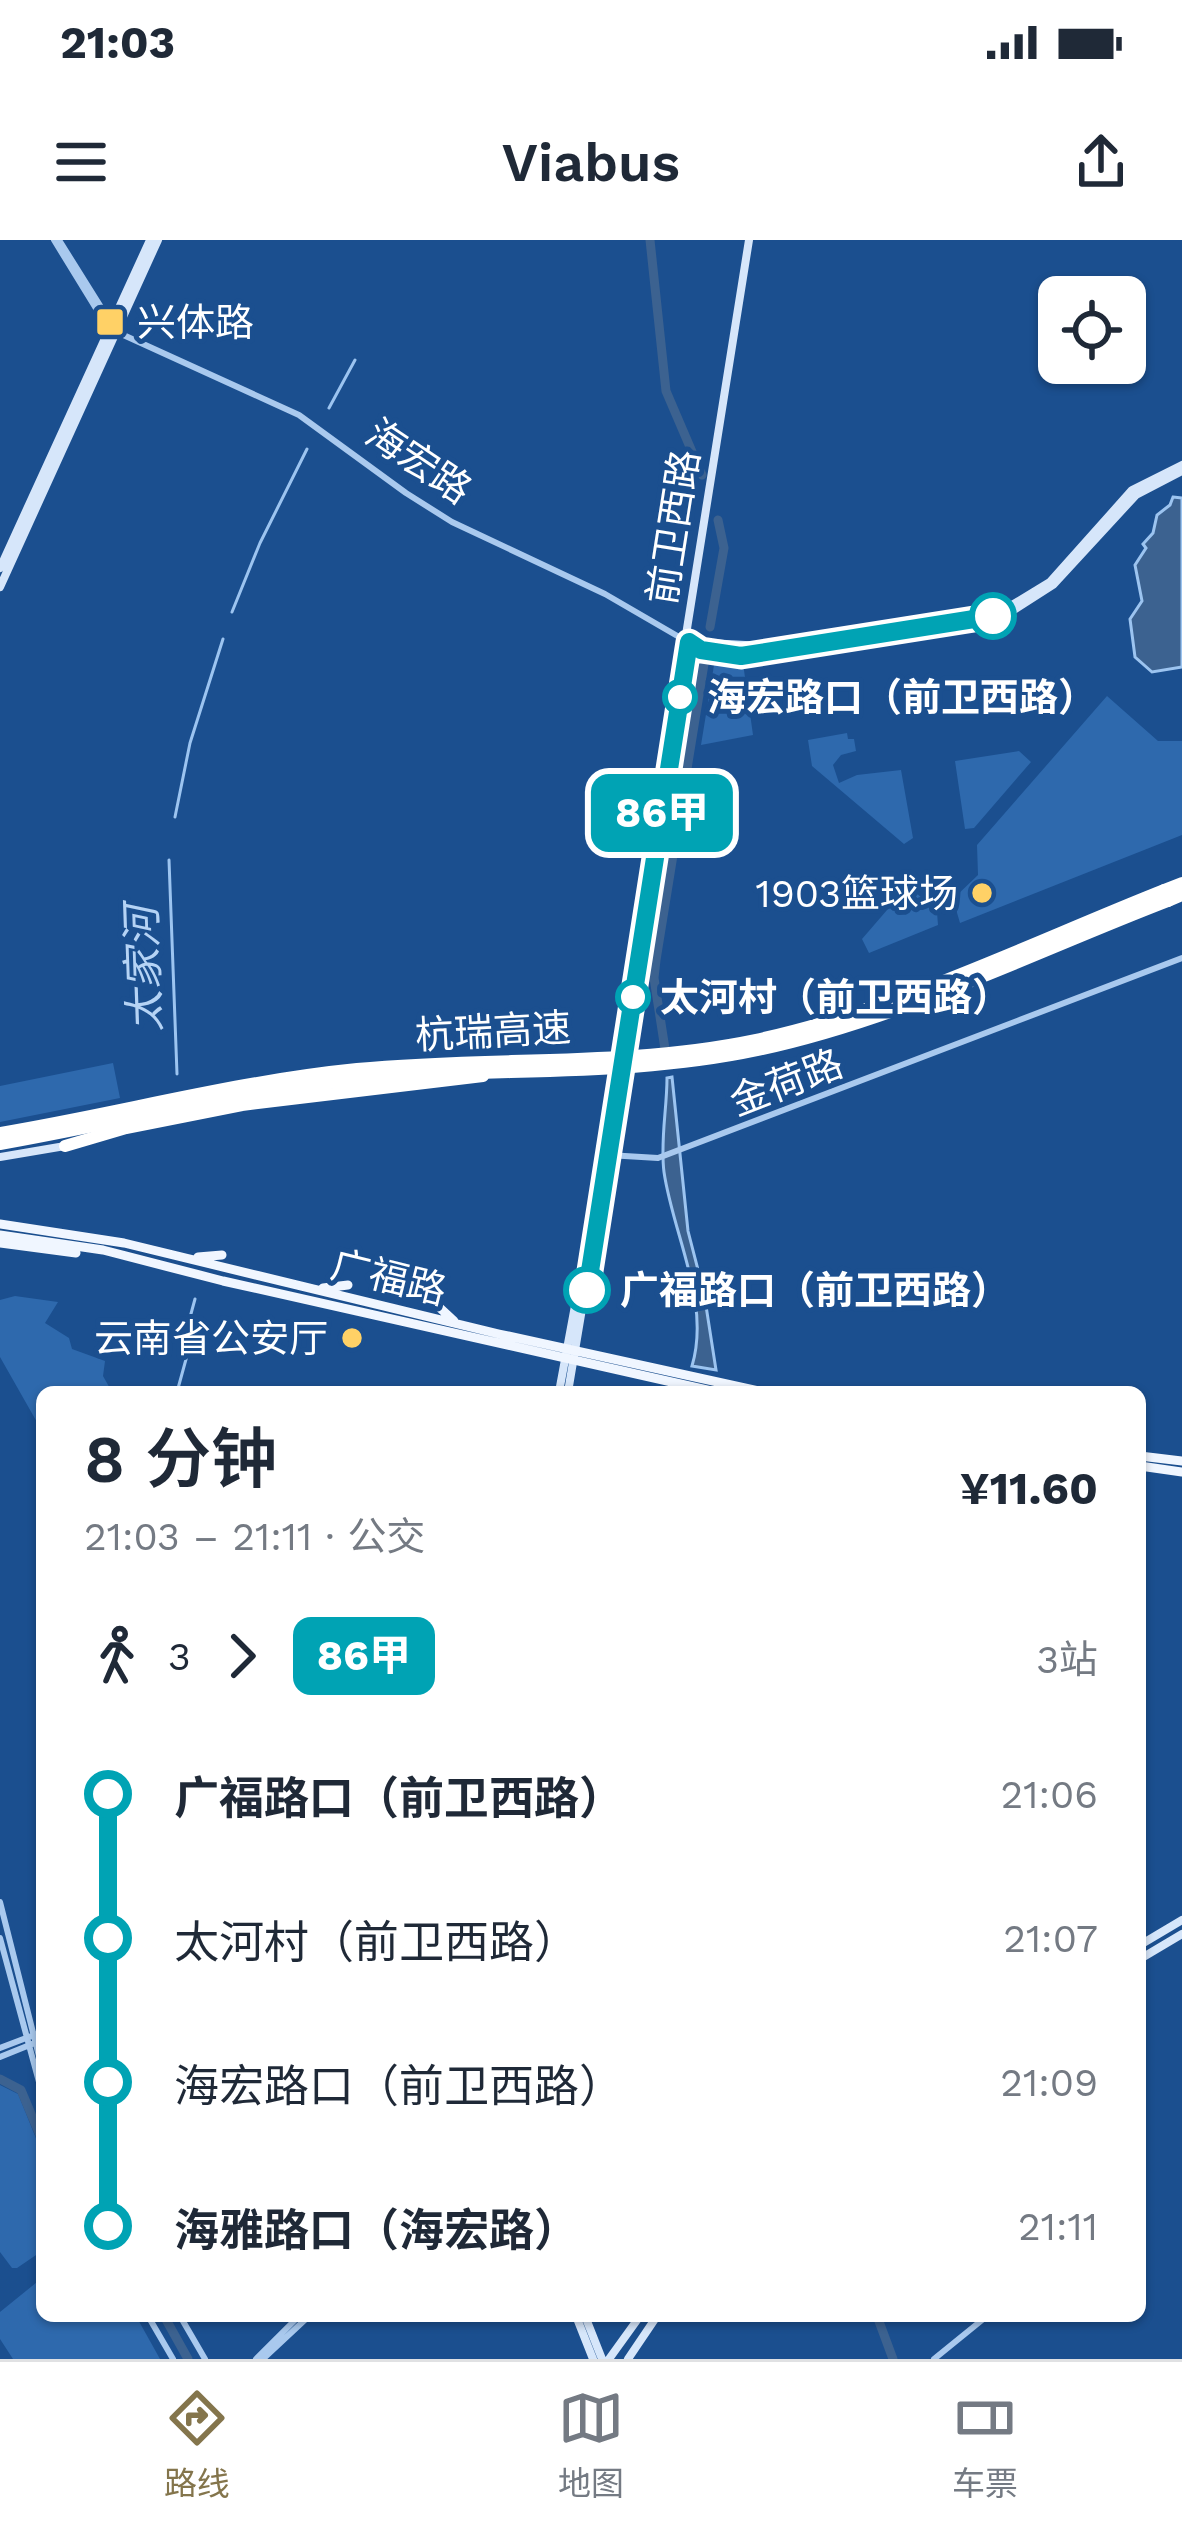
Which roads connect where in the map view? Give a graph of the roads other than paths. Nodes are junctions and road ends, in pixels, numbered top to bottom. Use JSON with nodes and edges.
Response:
{"nodes":[{"id":1,"x":56,"y":240,"type":"edge"},
{"id":2,"x":154,"y":240,"type":"edge"},
{"id":3,"x":751,"y":240,"type":"edge"},
{"id":4,"x":111,"y":327,"type":"junction"},
{"id":5,"x":1182,"y":468,"type":"edge"},
{"id":6,"x":0,"y":568,"type":"edge"},
{"id":7,"x":0,"y":587,"type":"edge"},
{"id":8,"x":687,"y":641,"type":"junction"},
{"id":9,"x":1182,"y":883,"type":"edge"},
{"id":10,"x":1172,"y":897,"type":"edge"},
{"id":11,"x":1182,"y":958,"type":"edge"},
{"id":12,"x":517,"y":1070,"type":"junction"},
{"id":13,"x":0,"y":1133,"type":"edge"},
{"id":14,"x":0,"y":1144,"type":"edge"},
{"id":15,"x":64,"y":1146,"type":"joint"},
{"id":16,"x":608,"y":1156,"type":"junction"},
{"id":17,"x":0,"y":1157,"type":"edge"},
{"id":18,"x":4,"y":1222,"type":"edge"},
{"id":19,"x":0,"y":1239,"type":"edge"},
{"id":20,"x":76,"y":1253,"type":"dead end"},
{"id":21,"x":222,"y":1255,"type":"dead end"},
{"id":22,"x":101,"y":1257,"type":"dead end"},
{"id":23,"x":137,"y":1258,"type":"junction"},
{"id":24,"x":186,"y":1258,"type":"junction"},
{"id":25,"x":223,"y":1281,"type":"junction"},
{"id":26,"x":348,"y":1285,"type":"dead end"},
{"id":27,"x":314,"y":1289,"type":"junction"},
{"id":28,"x":261,"y":1295,"type":"dead end"},
{"id":29,"x":440,"y":1308,"type":"dead end"},
{"id":30,"x":458,"y":1324,"type":"junction"},
{"id":31,"x":571,"y":1355,"type":"junction"},
{"id":32,"x":565,"y":1386,"type":"edge"},
{"id":33,"x":692,"y":1386,"type":"edge"},
{"id":34,"x":732,"y":1386,"type":"edge"},
{"id":35,"x":1146,"y":1457,"type":"edge"},
{"id":36,"x":1182,"y":1461,"type":"edge"},
{"id":37,"x":1146,"y":1467,"type":"edge"},
{"id":38,"x":1182,"y":1472,"type":"edge"},
{"id":39,"x":0,"y":1902,"type":"edge"},
{"id":40,"x":1182,"y":1921,"type":"edge"},
{"id":41,"x":1182,"y":1934,"type":"edge"},
{"id":42,"x":0,"y":1938,"type":"edge"},
{"id":43,"x":1146,"y":1942,"type":"edge"},
{"id":44,"x":1146,"y":1955,"type":"edge"},
{"id":45,"x":35,"y":2038,"type":"edge"},
{"id":46,"x":0,"y":2052,"type":"edge"},
{"id":47,"x":151,"y":2322,"type":"edge"},
{"id":48,"x":183,"y":2322,"type":"edge"},
{"id":49,"x":294,"y":2322,"type":"edge"},
{"id":50,"x":302,"y":2322,"type":"edge"},
{"id":51,"x":583,"y":2322,"type":"edge"},
{"id":52,"x":584,"y":2322,"type":"edge"},
{"id":53,"x":636,"y":2322,"type":"edge"},
{"id":54,"x":653,"y":2322,"type":"edge"},
{"id":55,"x":980,"y":2322,"type":"edge"},
{"id":56,"x":631,"y":2329,"type":"junction"},
{"id":57,"x":643,"y":2337,"type":"junction"},
{"id":58,"x":173,"y":2359,"type":"edge"},
{"id":59,"x":205,"y":2359,"type":"edge"},
{"id":60,"x":260,"y":2359,"type":"edge"},
{"id":61,"x":592,"y":2359,"type":"edge"},
{"id":62,"x":605,"y":2359,"type":"edge"},
{"id":63,"x":628,"y":2359,"type":"edge"},
{"id":64,"x":934,"y":2359,"type":"edge"}],
"edges":[{"from":1,"to":4,"type":"street"},
{"from":2,"to":4,"type":"main road"},
{"from":3,"to":8,"type":"main road","name":"前卫西路"},
{"from":4,"to":6,"type":"main road"},
{"from":4,"to":7,"type":"main road"},
{"from":4,"to":8,"type":"street","name":"海宏路"},
{"from":5,"to":8,"type":"main road","name":"海宏路"},
{"from":8,"to":16,"type":"main road","name":"前卫西路"},
{"from":8,"to":31,"type":"main road","name":"前卫西路"},
{"from":9,"to":10,"type":"highway","name":"杭瑞高速"},
{"from":10,"to":12,"type":"highway","name":"杭瑞高速","bridge":true},
{"from":10,"to":13,"type":"highway","name":"杭瑞高速","bridge":true},
{"from":11,"to":16,"type":"street","name":"金荷路"},
{"from":12,"to":14,"type":"highway","name":"杭瑞高速","bridge":true},
{"from":12,"to":15,"type":"highway","bridge":true},
{"from":15,"to":17,"type":"main road"},
{"from":16,"to":31,"type":"main road","name":"前卫西路"},
{"from":18,"to":24,"type":"main road","name":"广福路"},
{"from":19,"to":20,"type":"main road"},
{"from":19,"to":23,"type":"main road","name":"广福路"},
{"from":21,"to":24,"type":"main road"},
{"from":22,"to":23,"type":"main road"},
{"from":23,"to":25,"type":"main road","name":"广福路"},
{"from":24,"to":27,"type":"main road","name":"广福路"},
{"from":25,"to":28,"type":"main road"},
{"from":25,"to":31,"type":"main road","name":"广福路"},
{"from":26,"to":27,"type":"main road"},
{"from":27,"to":30,"type":"main road","name":"广福路"},
{"from":29,"to":30,"type":"main road"},
{"from":30,"to":31,"type":"main road","name":"广福路"},
{"from":31,"to":32,"type":"main road","name":"前卫西路"},
{"from":31,"to":33,"type":"main road","name":"广福路"},
{"from":31,"to":34,"type":"main road","name":"广福路"},
{"from":35,"to":36,"type":"main road"},
{"from":37,"to":38,"type":"main road"},
{"from":39,"to":45,"type":"street"},
{"from":40,"to":43,"type":"main road"},
{"from":41,"to":44,"type":"main road"},
{"from":42,"to":45,"type":"street"},
{"from":45,"to":46,"type":"street"},
{"from":47,"to":58,"type":"street"},
{"from":48,"to":59,"type":"street"},
{"from":49,"to":60,"type":"street"},
{"from":50,"to":60,"type":"street"},
{"from":51,"to":61,"type":"main road"},
{"from":52,"to":62,"type":"main road"},
{"from":53,"to":56,"type":"main road"},
{"from":54,"to":57,"type":"main road"},
{"from":55,"to":64,"type":"street"},
{"from":56,"to":57,"type":"main road"},
{"from":56,"to":62,"type":"main road"},
{"from":57,"to":63,"type":"main road"}]}
